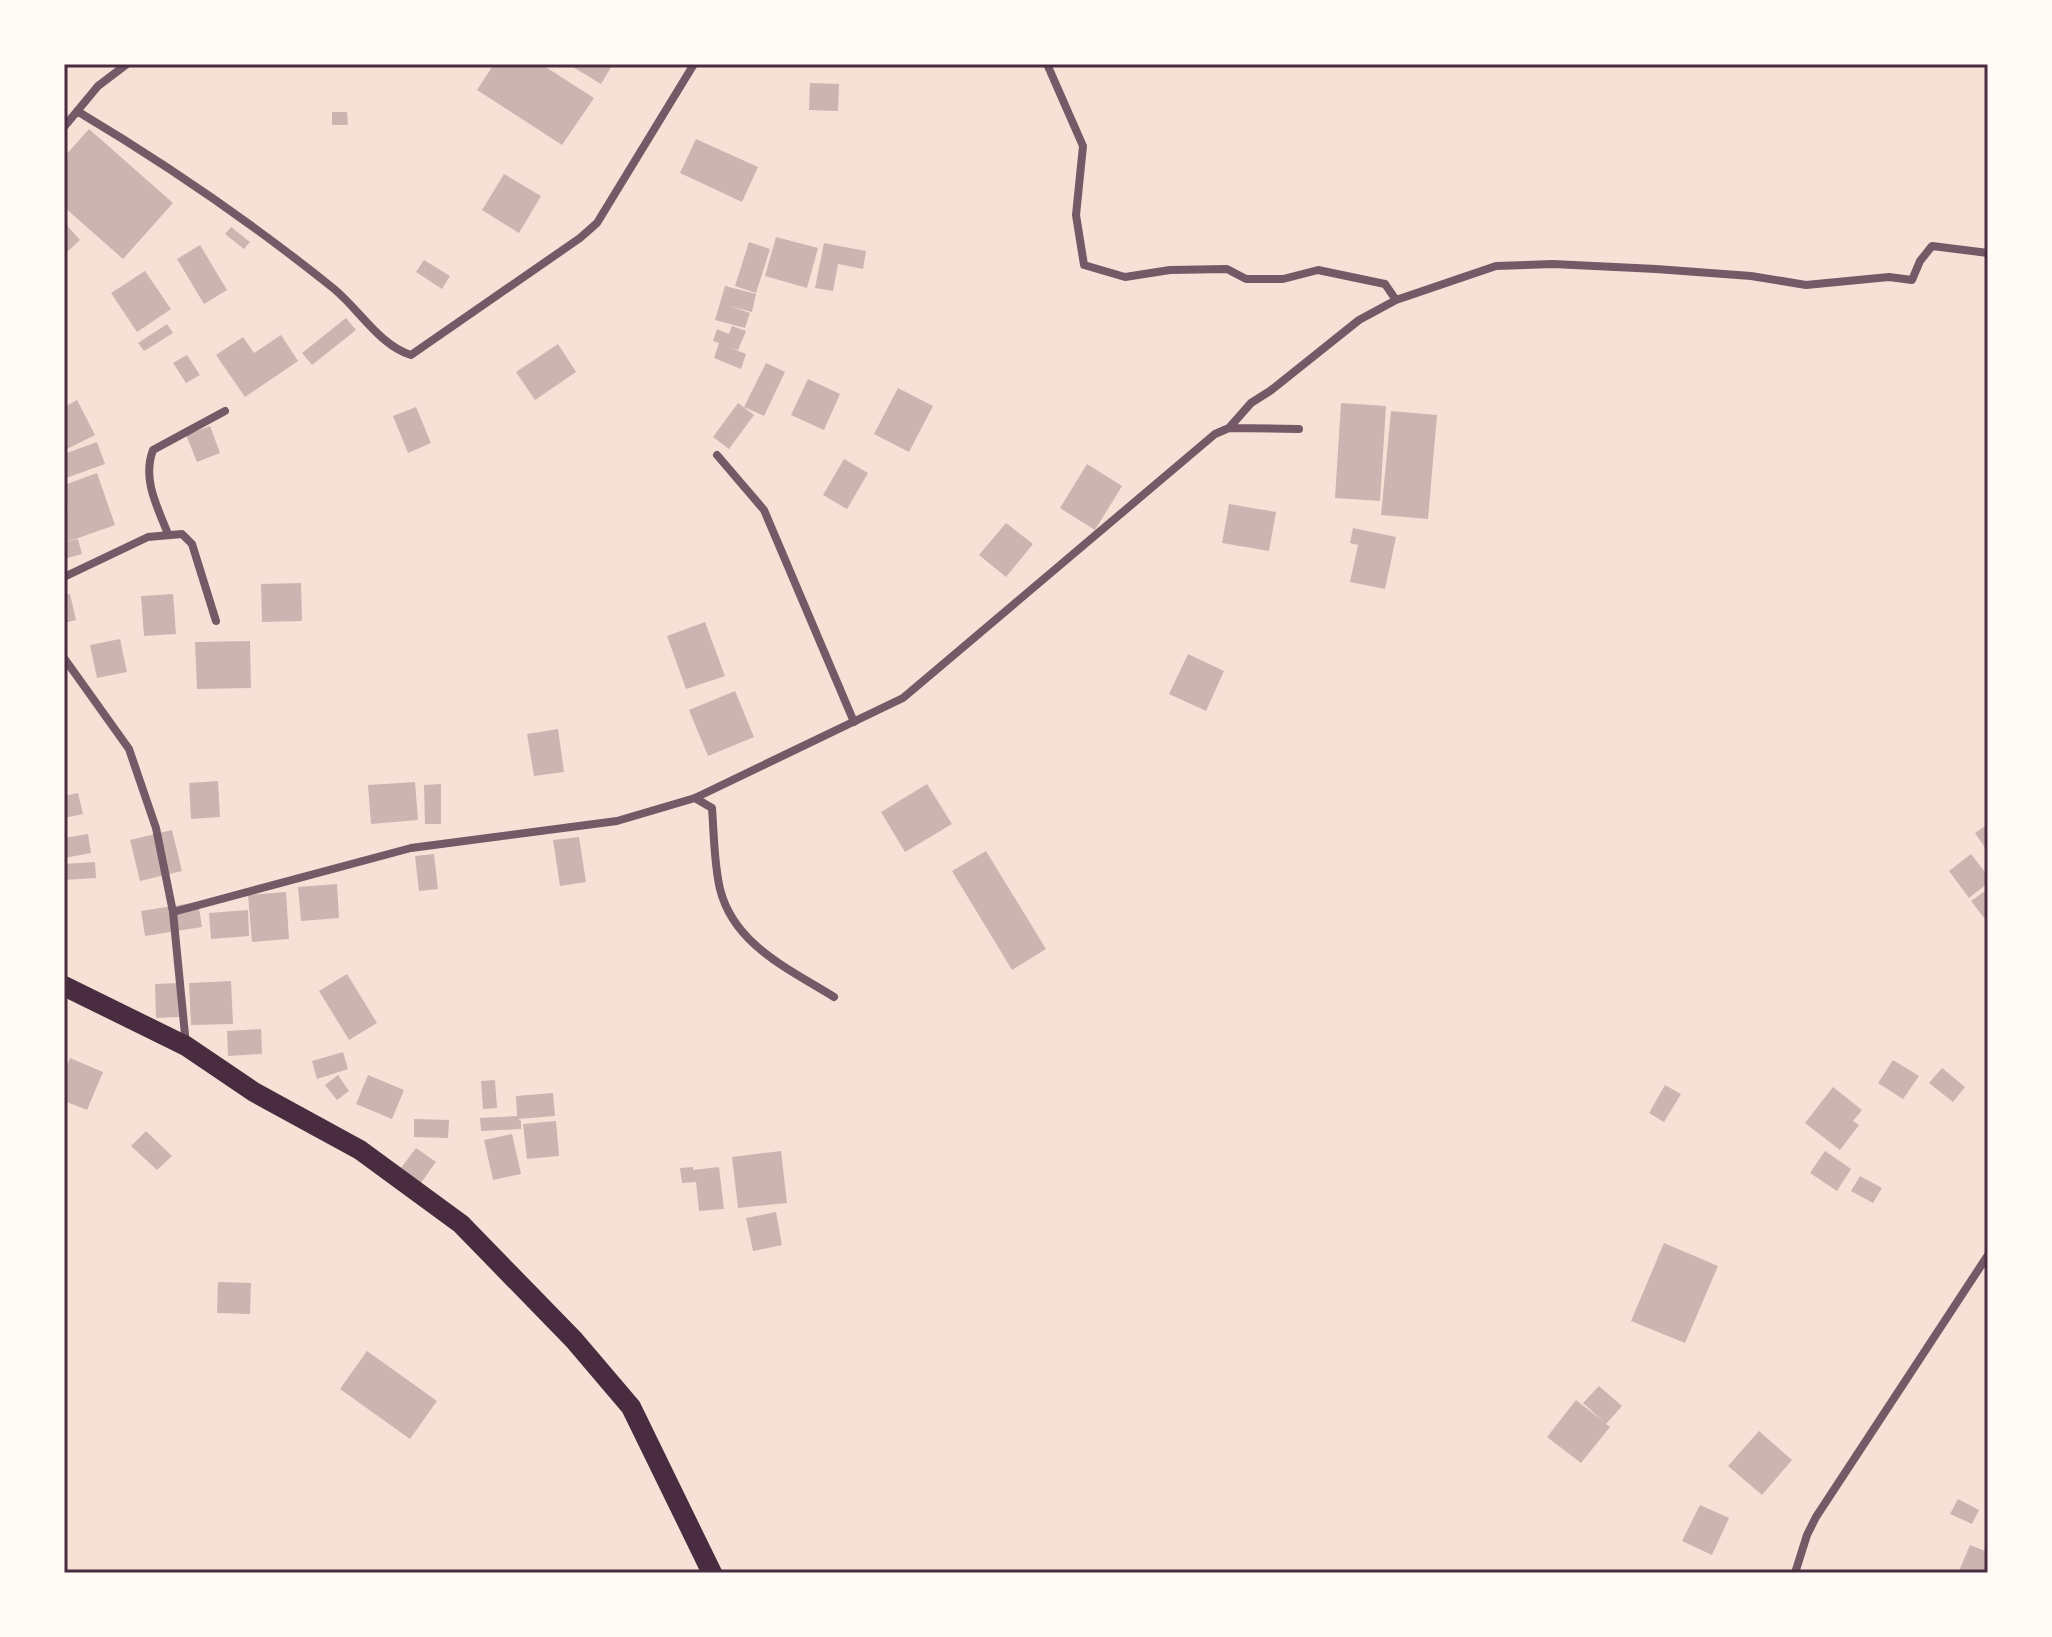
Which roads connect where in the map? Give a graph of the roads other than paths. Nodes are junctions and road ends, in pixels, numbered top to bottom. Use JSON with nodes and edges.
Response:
{"nodes":[{"id":1,"x":127,"y":64,"type":"edge"},
{"id":2,"x":694,"y":64,"type":"edge"},
{"id":3,"x":1047,"y":64,"type":"edge"},
{"id":4,"x":77,"y":111,"type":"junction"},
{"id":5,"x":64,"y":127,"type":"edge"},
{"id":6,"x":1988,"y":253,"type":"edge"},
{"id":7,"x":1396,"y":300,"type":"junction"},
{"id":8,"x":225,"y":411,"type":"dead end"},
{"id":9,"x":1229,"y":428,"type":"junction"},
{"id":10,"x":1299,"y":429,"type":"dead end"},
{"id":11,"x":717,"y":455,"type":"dead end"},
{"id":12,"x":168,"y":534,"type":"junction"},
{"id":13,"x":64,"y":577,"type":"edge"},
{"id":14,"x":216,"y":621,"type":"dead end"},
{"id":15,"x":64,"y":658,"type":"edge"},
{"id":16,"x":854,"y":722,"type":"junction"},
{"id":17,"x":695,"y":798,"type":"junction"},
{"id":18,"x":173,"y":912,"type":"junction"},
{"id":19,"x":64,"y":986,"type":"edge"},
{"id":20,"x":834,"y":997,"type":"dead end"},
{"id":21,"x":186,"y":1046,"type":"junction"},
{"id":22,"x":1988,"y":1255,"type":"edge"},
{"id":23,"x":712,"y":1573,"type":"edge"},
{"id":24,"x":1795,"y":1573,"type":"edge"}],
"edges":[{"from":1,"to":4,"type":"street"},
{"from":2,"to":4,"type":"street"},
{"from":3,"to":7,"type":"street"},
{"from":4,"to":5,"type":"street"},
{"from":6,"to":7,"type":"street"},
{"from":7,"to":9,"type":"street"},
{"from":8,"to":12,"type":"street"},
{"from":9,"to":10,"type":"street"},
{"from":9,"to":16,"type":"street"},
{"from":11,"to":16,"type":"street"},
{"from":12,"to":13,"type":"street"},
{"from":12,"to":14,"type":"street"},
{"from":15,"to":18,"type":"street"},
{"from":16,"to":17,"type":"street"},
{"from":17,"to":18,"type":"street"},
{"from":17,"to":20,"type":"street"},
{"from":18,"to":21,"type":"street"},
{"from":19,"to":21,"type":"highway"},
{"from":21,"to":23,"type":"highway"},
{"from":22,"to":24,"type":"street"}]}
